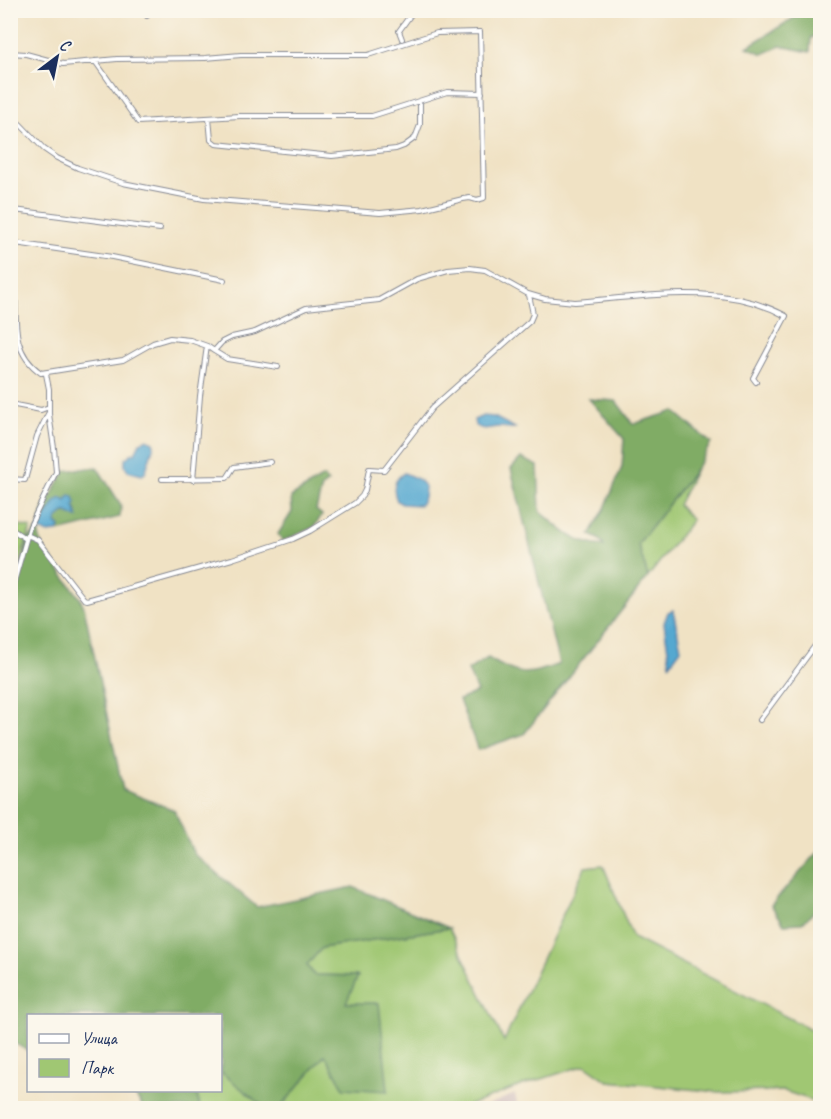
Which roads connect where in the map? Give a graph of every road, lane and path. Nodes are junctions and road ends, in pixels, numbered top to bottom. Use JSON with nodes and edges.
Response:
{"nodes":[{"id":1,"x":414,"y":10,"type":"edge"},
{"id":2,"x":402,"y":39,"type":"dead end"},
{"id":3,"x":10,"y":53,"type":"edge"},
{"id":4,"x":94,"y":61,"type":"junction"},
{"id":5,"x":482,"y":93,"type":"junction"},
{"id":6,"x":420,"y":100,"type":"junction"},
{"id":7,"x":10,"y":107,"type":"edge"},
{"id":8,"x":209,"y":118,"type":"junction"},
{"id":9,"x":12,"y":119,"type":"edge"},
{"id":10,"x":11,"y":156,"type":"edge"},
{"id":11,"x":14,"y":210,"type":"junction"},
{"id":12,"x":160,"y":229,"type":"dead end"},
{"id":13,"x":15,"y":243,"type":"junction"},
{"id":14,"x":13,"y":275,"type":"edge"},
{"id":15,"x":224,"y":280,"type":"dead end"},
{"id":16,"x":528,"y":294,"type":"junction"},
{"id":17,"x":207,"y":346,"type":"junction"},
{"id":18,"x":214,"y":351,"type":"junction"},
{"id":19,"x":278,"y":368,"type":"dead end"},
{"id":20,"x":46,"y":374,"type":"junction"},
{"id":21,"x":756,"y":382,"type":"dead end"},
{"id":22,"x":10,"y":404,"type":"edge"},
{"id":23,"x":49,"y":407,"type":"junction"},
{"id":24,"x":49,"y":414,"type":"junction"},
{"id":25,"x":270,"y":462,"type":"dead end"},
{"id":26,"x":10,"y":478,"type":"edge"},
{"id":27,"x":162,"y":479,"type":"dead end"},
{"id":28,"x":193,"y":480,"type":"junction"},
{"id":29,"x":10,"y":528,"type":"edge"},
{"id":30,"x":26,"y":537,"type":"junction"},
{"id":31,"x":10,"y":596,"type":"edge"},
{"id":32,"x":820,"y":639,"type":"edge"},
{"id":33,"x":760,"y":720,"type":"dead end"}],
"edges":[{"from":1,"to":2,"type":"street"},
{"from":3,"to":4,"type":"street"},
{"from":4,"to":5,"type":"street"},
{"from":4,"to":8,"type":"street"},
{"from":5,"to":6,"type":"street"},
{"from":5,"to":9,"type":"street"},
{"from":6,"to":8,"type":"street"},
{"from":6,"to":8,"type":"street"},
{"from":7,"to":9,"type":"street"},
{"from":9,"to":10,"type":"street"},
{"from":10,"to":11,"type":"street"},
{"from":11,"to":12,"type":"street"},
{"from":11,"to":13,"type":"street"},
{"from":13,"to":14,"type":"street"},
{"from":13,"to":15,"type":"street"},
{"from":14,"to":20,"type":"street"},
{"from":16,"to":18,"type":"street"},
{"from":16,"to":21,"type":"street"},
{"from":16,"to":30,"type":"street"},
{"from":17,"to":18,"type":"street"},
{"from":17,"to":20,"type":"street"},
{"from":17,"to":28,"type":"street"},
{"from":18,"to":19,"type":"street"},
{"from":20,"to":23,"type":"street"},
{"from":22,"to":23,"type":"street"},
{"from":23,"to":24,"type":"street"},
{"from":24,"to":26,"type":"street"},
{"from":24,"to":30,"type":"street"},
{"from":25,"to":28,"type":"street"},
{"from":27,"to":28,"type":"street"},
{"from":29,"to":30,"type":"street"},
{"from":30,"to":31,"type":"street"},
{"from":32,"to":33,"type":"street"}]}
